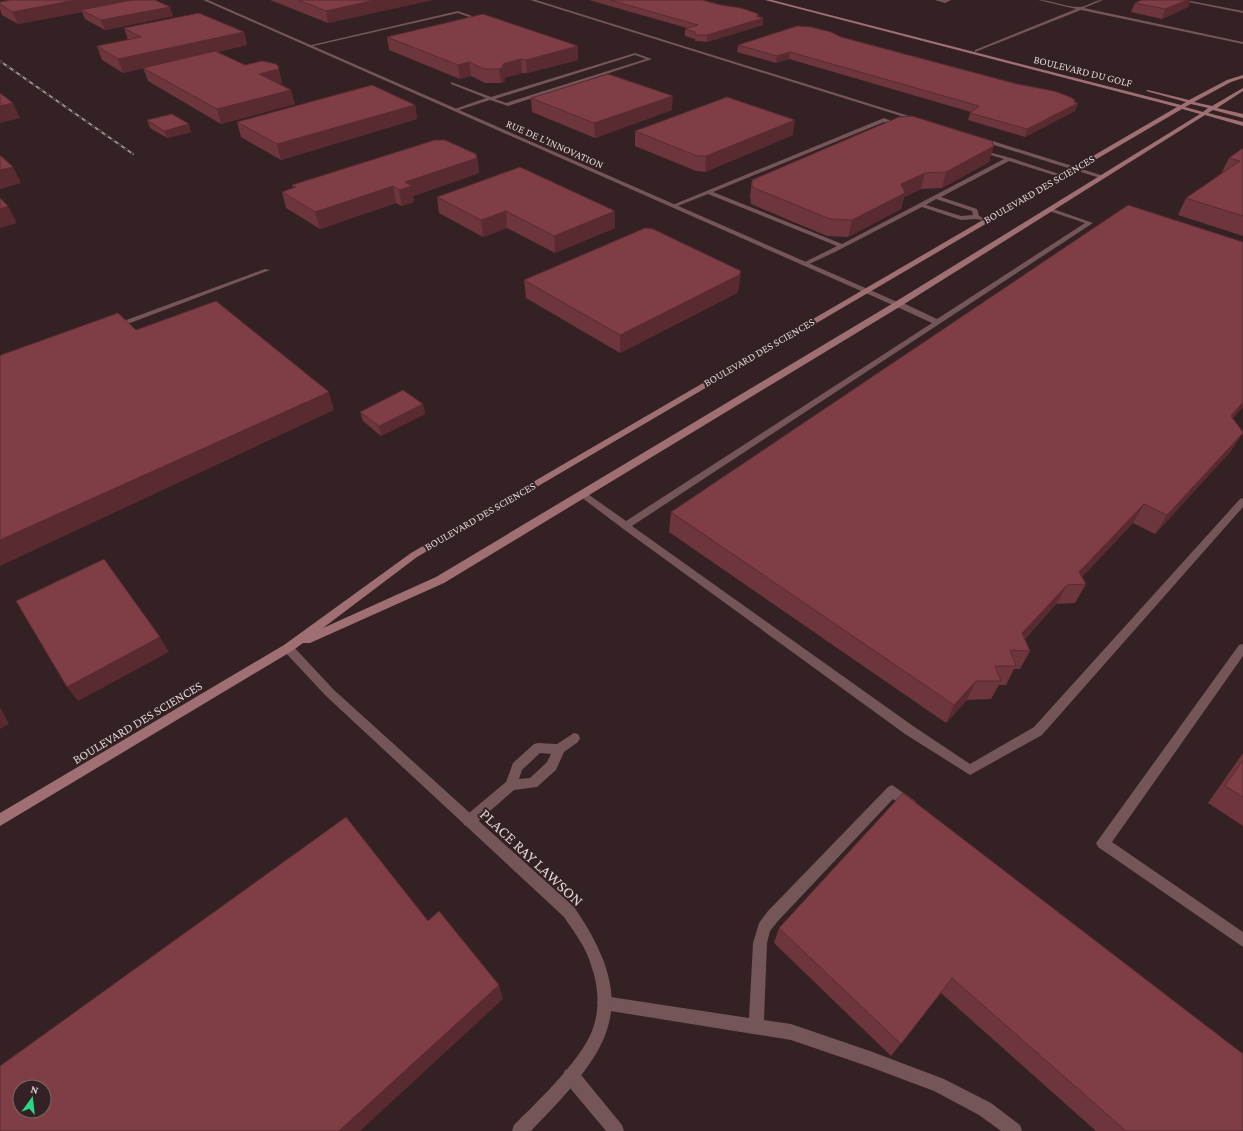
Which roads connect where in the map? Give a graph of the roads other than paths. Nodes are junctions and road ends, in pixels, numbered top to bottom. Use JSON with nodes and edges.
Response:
{"nodes":[{"id":1,"x":205,"y":0,"type":"edge"},
{"id":2,"x":532,"y":0,"type":"edge"},
{"id":3,"x":768,"y":0,"type":"edge"},
{"id":4,"x":779,"y":0,"type":"edge"},
{"id":5,"x":937,"y":0,"type":"edge"},
{"id":6,"x":950,"y":0,"type":"edge"},
{"id":7,"x":1040,"y":0,"type":"edge"},
{"id":8,"x":1101,"y":0,"type":"edge"},
{"id":9,"x":1180,"y":0,"type":"edge"},
{"id":10,"x":774,"y":2,"type":"junction"},
{"id":11,"x":1080,"y":8,"type":"junction"},
{"id":12,"x":1243,"y":12,"type":"edge"},
{"id":13,"x":487,"y":22,"type":"edge"},
{"id":14,"x":918,"y":38,"type":"junction"},
{"id":15,"x":1243,"y":43,"type":"edge"},
{"id":16,"x":309,"y":46,"type":"junction"},
{"id":17,"x":977,"y":51,"type":"junction"},
{"id":18,"x":1032,"y":63,"type":"dead end"},
{"id":19,"x":1243,"y":76,"type":"edge"},
{"id":20,"x":453,"y":83,"type":"edge"},
{"id":21,"x":1143,"y":89,"type":"dead end"},
{"id":22,"x":1243,"y":89,"type":"edge"},
{"id":23,"x":491,"y":98,"type":"junction"},
{"id":24,"x":1191,"y":102,"type":"junction"},
{"id":25,"x":1181,"y":107,"type":"junction"},
{"id":26,"x":1213,"y":108,"type":"junction"},
{"id":27,"x":454,"y":110,"type":"junction"},
{"id":28,"x":1203,"y":114,"type":"junction"},
{"id":29,"x":1243,"y":116,"type":"edge"},
{"id":30,"x":924,"y":122,"type":"edge"},
{"id":31,"x":1243,"y":124,"type":"edge"},
{"id":32,"x":906,"y":127,"type":"edge"},
{"id":33,"x":976,"y":138,"type":"edge"},
{"id":34,"x":972,"y":148,"type":"edge"},
{"id":35,"x":1009,"y":159,"type":"junction"},
{"id":36,"x":1074,"y":169,"type":"junction"},
{"id":37,"x":1062,"y":176,"type":"junction"},
{"id":38,"x":1102,"y":178,"type":"junction"},
{"id":39,"x":708,"y":192,"type":"junction"},
{"id":40,"x":935,"y":197,"type":"junction"},
{"id":41,"x":922,"y":205,"type":"junction"},
{"id":42,"x":673,"y":206,"type":"junction"},
{"id":43,"x":1051,"y":210,"type":"junction"},
{"id":44,"x":976,"y":217,"type":"junction"},
{"id":45,"x":985,"y":220,"type":"junction"},
{"id":46,"x":842,"y":246,"type":"junction"},
{"id":47,"x":805,"y":264,"type":"junction"},
{"id":48,"x":267,"y":270,"type":"dead end"},
{"id":49,"x":865,"y":290,"type":"junction"},
{"id":50,"x":898,"y":304,"type":"junction"},
{"id":51,"x":937,"y":322,"type":"junction"},
{"id":52,"x":108,"y":328,"type":"edge"},
{"id":53,"x":582,"y":494,"type":"junction"},
{"id":54,"x":1243,"y":501,"type":"edge"},
{"id":55,"x":625,"y":526,"type":"junction"},
{"id":56,"x":288,"y":648,"type":"junction"},
{"id":57,"x":1243,"y":648,"type":"edge"},
{"id":58,"x":574,"y":738,"type":"dead end"},
{"id":59,"x":559,"y":749,"type":"junction"},
{"id":60,"x":511,"y":785,"type":"junction"},
{"id":61,"x":923,"y":815,"type":"edge"},
{"id":62,"x":0,"y":820,"type":"edge"},
{"id":63,"x":469,"y":821,"type":"junction"},
{"id":64,"x":1243,"y":940,"type":"edge"},
{"id":65,"x":604,"y":1003,"type":"junction"},
{"id":66,"x":756,"y":1026,"type":"junction"},
{"id":67,"x":571,"y":1076,"type":"junction"},
{"id":68,"x":520,"y":1131,"type":"edge"},
{"id":69,"x":616,"y":1131,"type":"edge"},
{"id":70,"x":1014,"y":1131,"type":"edge"}],
"edges":[{"from":1,"to":16,"type":"street","name":"RUE DE L'INNOVATION"},
{"from":2,"to":30,"type":"street"},
{"from":3,"to":10,"type":"street","name":"BOULEVARD DU GOLF"},
{"from":4,"to":10,"type":"street"},
{"from":5,"to":6,"type":"street"},
{"from":7,"to":11,"type":"street"},
{"from":8,"to":11,"type":"street"},
{"from":9,"to":12,"type":"street"},
{"from":10,"to":14,"type":"street","name":"BOULEVARD DU GOLF"},
{"from":11,"to":15,"type":"street"},
{"from":11,"to":17,"type":"street"},
{"from":13,"to":16,"type":"street"},
{"from":14,"to":17,"type":"street","name":"BOULEVARD DU GOLF"},
{"from":14,"to":25,"type":"street","name":"BOULEVARD DU GOLF"},
{"from":16,"to":27,"type":"street","name":"RUE DE L'INNOVATION"},
{"from":17,"to":18,"type":"street","name":"BOULEVARD DU GOLF"},
{"from":19,"to":24,"type":"street","name":"BOULEVARD DES SCIENCES"},
{"from":20,"to":23,"type":"street"},
{"from":21,"to":24,"type":"street","name":"BOULEVARD DU GOLF"},
{"from":22,"to":26,"type":"street","name":"BOULEVARD DES SCIENCES"},
{"from":23,"to":23,"type":"street"},
{"from":23,"to":27,"type":"street"},
{"from":24,"to":25,"type":"street","name":"BOULEVARD DES SCIENCES"},
{"from":24,"to":26,"type":"street","name":"BOULEVARD DU GOLF"},
{"from":25,"to":28,"type":"street","name":"BOULEVARD DU GOLF"},
{"from":25,"to":36,"type":"street","name":"BOULEVARD DES SCIENCES"},
{"from":26,"to":28,"type":"street","name":"BOULEVARD DES SCIENCES"},
{"from":26,"to":29,"type":"street","name":"BOULEVARD DU GOLF"},
{"from":27,"to":42,"type":"street","name":"RUE DE L'INNOVATION"},
{"from":28,"to":31,"type":"street","name":"BOULEVARD DU GOLF"},
{"from":28,"to":38,"type":"street","name":"BOULEVARD DES SCIENCES"},
{"from":32,"to":39,"type":"street"},
{"from":33,"to":36,"type":"street"},
{"from":34,"to":35,"type":"street"},
{"from":35,"to":37,"type":"street"},
{"from":35,"to":40,"type":"street"},
{"from":36,"to":37,"type":"street","name":"BOULEVARD DES SCIENCES"},
{"from":36,"to":38,"type":"street"},
{"from":37,"to":45,"type":"street","name":"BOULEVARD DES SCIENCES"},
{"from":38,"to":43,"type":"street","name":"BOULEVARD DES SCIENCES"},
{"from":39,"to":42,"type":"street"},
{"from":39,"to":46,"type":"street"},
{"from":40,"to":41,"type":"street"},
{"from":40,"to":44,"type":"street"},
{"from":41,"to":44,"type":"street"},
{"from":41,"to":46,"type":"street"},
{"from":42,"to":47,"type":"street","name":"RUE DE L'INNOVATION"},
{"from":43,"to":50,"type":"street","name":"BOULEVARD DES SCIENCES"},
{"from":43,"to":51,"type":"street"},
{"from":44,"to":45,"type":"street"},
{"from":45,"to":49,"type":"street","name":"BOULEVARD DES SCIENCES"},
{"from":46,"to":47,"type":"street"},
{"from":47,"to":49,"type":"street","name":"RUE DE L'INNOVATION"},
{"from":48,"to":52,"type":"street"},
{"from":49,"to":50,"type":"street","name":"RUE DE L'INNOVATION"},
{"from":49,"to":56,"type":"street","name":"BOULEVARD DES SCIENCES"},
{"from":50,"to":51,"type":"street","name":"RUE DE L'INNOVATION"},
{"from":50,"to":53,"type":"street","name":"BOULEVARD DES SCIENCES"},
{"from":51,"to":55,"type":"street"},
{"from":53,"to":55,"type":"street"},
{"from":53,"to":56,"type":"street","name":"BOULEVARD DES SCIENCES"},
{"from":54,"to":55,"type":"street"},
{"from":56,"to":62,"type":"street","name":"BOULEVARD DES SCIENCES"},
{"from":56,"to":63,"type":"street","name":"PLACE RAY LAWSON"},
{"from":57,"to":64,"type":"street"},
{"from":58,"to":59,"type":"street"},
{"from":59,"to":60,"type":"street"},
{"from":59,"to":60,"type":"street"},
{"from":60,"to":63,"type":"street"},
{"from":61,"to":66,"type":"street"},
{"from":63,"to":65,"type":"street","name":"PLACE RAY LAWSON"},
{"from":65,"to":66,"type":"street"},
{"from":65,"to":67,"type":"street","name":"PLACE RAY LAWSON"},
{"from":66,"to":70,"type":"street"},
{"from":67,"to":68,"type":"street","name":"PLACE RAY LAWSON"},
{"from":67,"to":69,"type":"street"}]}
